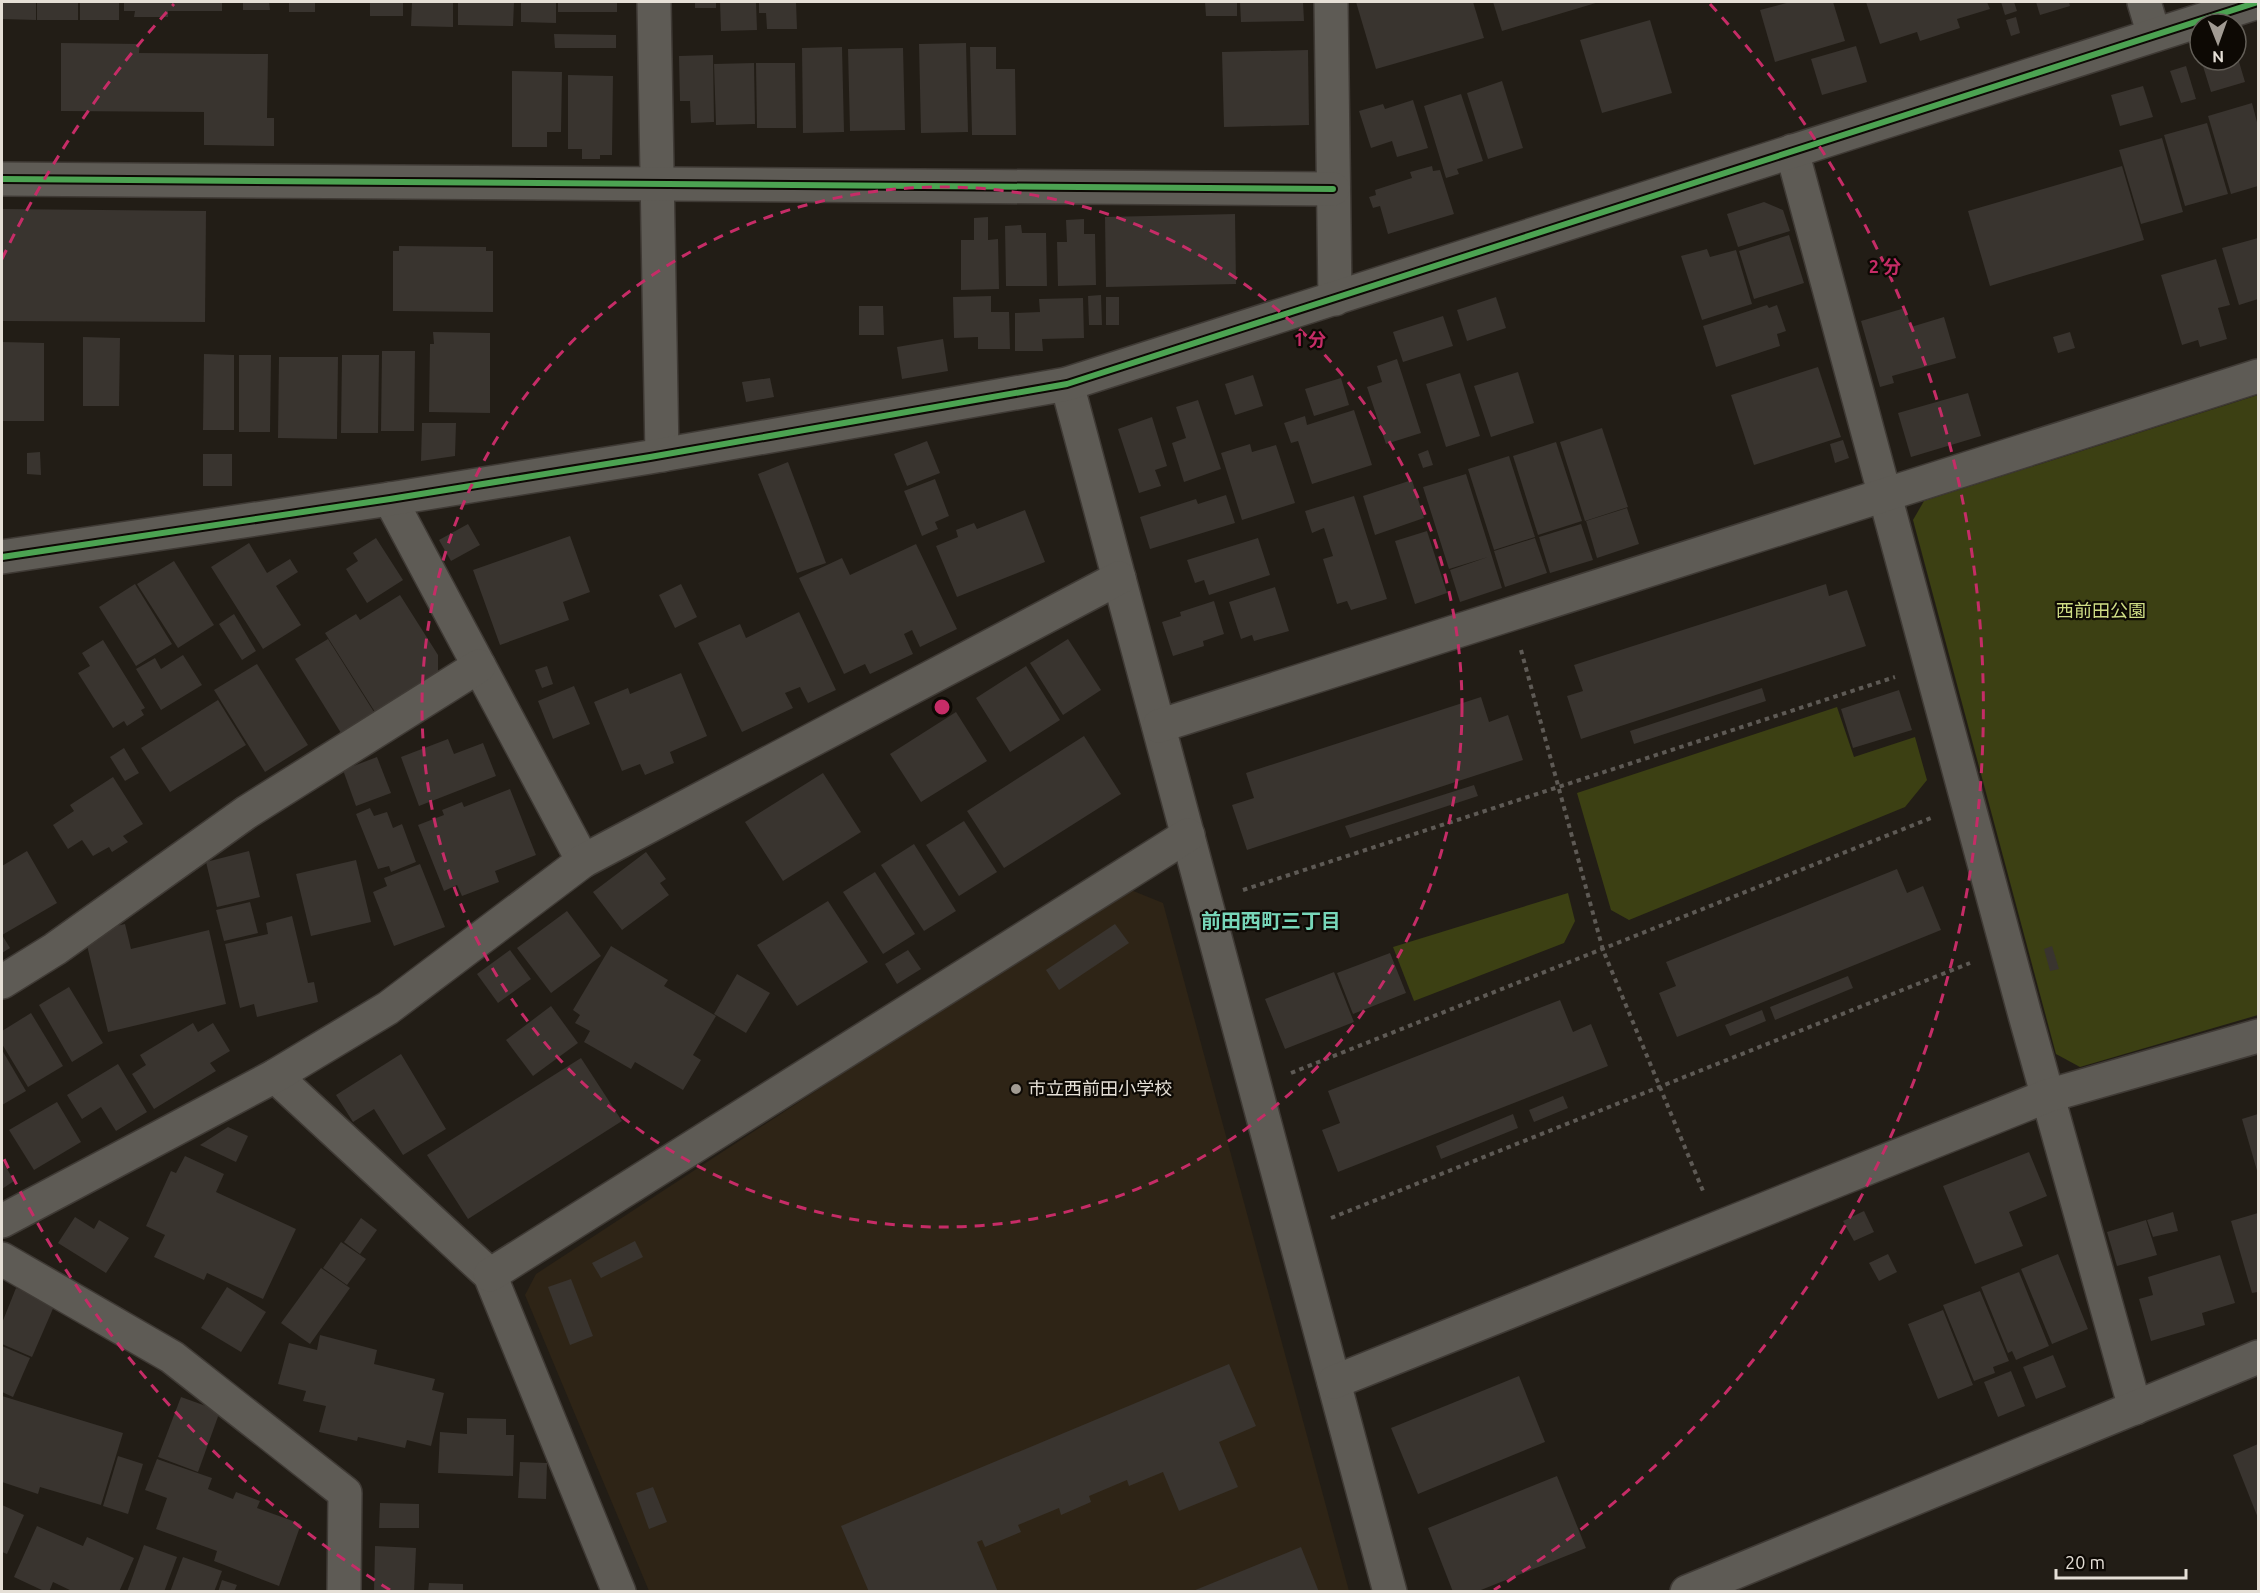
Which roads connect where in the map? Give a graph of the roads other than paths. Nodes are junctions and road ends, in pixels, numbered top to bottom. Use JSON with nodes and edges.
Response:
{"nodes":[{"id":1,"x":654,"y":2,"type":"edge"},
{"id":2,"x":1331,"y":2,"type":"edge"},
{"id":3,"x":2144,"y":2,"type":"edge"},
{"id":4,"x":2258,"y":2,"type":"edge"},
{"id":5,"x":2154,"y":35,"type":"junction"},
{"id":6,"x":1792,"y":151,"type":"junction"},
{"id":7,"x":2,"y":179,"type":"edge"},
{"id":8,"x":657,"y":185,"type":"junction"},
{"id":9,"x":1333,"y":189,"type":"junction"},
{"id":10,"x":1335,"y":298,"type":"junction"},
{"id":11,"x":2259,"y":376,"type":"edge"},
{"id":12,"x":1067,"y":384,"type":"junction"},
{"id":13,"x":662,"y":455,"type":"junction"},
{"id":14,"x":1884,"y":495,"type":"junction"},
{"id":15,"x":390,"y":499,"type":"junction"},
{"id":16,"x":2,"y":557,"type":"edge"},
{"id":17,"x":1119,"y":578,"type":"junction"},
{"id":18,"x":479,"y":666,"type":"junction"},
{"id":19,"x":1159,"y":726,"type":"junction"},
{"id":20,"x":1188,"y":835,"type":"junction"},
{"id":21,"x":583,"y":861,"type":"junction"},
{"id":22,"x":2,"y":981,"type":"edge"},
{"id":23,"x":2259,"y":1036,"type":"edge"},
{"id":24,"x":275,"y":1076,"type":"junction"},
{"id":25,"x":2047,"y":1096,"type":"junction"},
{"id":26,"x":2,"y":1221,"type":"edge"},
{"id":27,"x":2,"y":1258,"type":"edge"},
{"id":28,"x":490,"y":1275,"type":"junction"},
{"id":29,"x":2259,"y":1357,"type":"edge"},
{"id":30,"x":1334,"y":1382,"type":"junction"},
{"id":31,"x":2135,"y":1408,"type":"junction"},
{"id":32,"x":344,"y":1592,"type":"edge"},
{"id":33,"x":619,"y":1592,"type":"edge"},
{"id":34,"x":1390,"y":1592,"type":"edge"},
{"id":35,"x":1687,"y":1592,"type":"edge"}],
"edges":[{"from":1,"to":8,"type":"street"},
{"from":2,"to":9,"type":"street"},
{"from":3,"to":5,"type":"street"},
{"from":4,"to":5,"type":"street"},
{"from":5,"to":6,"type":"street"},
{"from":6,"to":10,"type":"street"},
{"from":6,"to":14,"type":"street"},
{"from":7,"to":8,"type":"street"},
{"from":8,"to":9,"type":"street"},
{"from":8,"to":13,"type":"street"},
{"from":9,"to":10,"type":"street"},
{"from":10,"to":12,"type":"street"},
{"from":11,"to":14,"type":"street"},
{"from":12,"to":13,"type":"street"},
{"from":12,"to":17,"type":"street"},
{"from":13,"to":15,"type":"street"},
{"from":14,"to":19,"type":"street"},
{"from":14,"to":25,"type":"street"},
{"from":15,"to":16,"type":"street"},
{"from":15,"to":18,"type":"street"},
{"from":17,"to":19,"type":"street"},
{"from":17,"to":21,"type":"street"},
{"from":18,"to":21,"type":"street"},
{"from":18,"to":22,"type":"street"},
{"from":19,"to":20,"type":"street"},
{"from":20,"to":28,"type":"street"},
{"from":20,"to":30,"type":"street"},
{"from":21,"to":24,"type":"street"},
{"from":23,"to":25,"type":"street"},
{"from":24,"to":26,"type":"street"},
{"from":24,"to":28,"type":"street"},
{"from":25,"to":30,"type":"street"},
{"from":25,"to":31,"type":"street"},
{"from":27,"to":32,"type":"street"},
{"from":28,"to":33,"type":"street"},
{"from":29,"to":31,"type":"street"},
{"from":30,"to":34,"type":"street"},
{"from":31,"to":35,"type":"street"}]}
